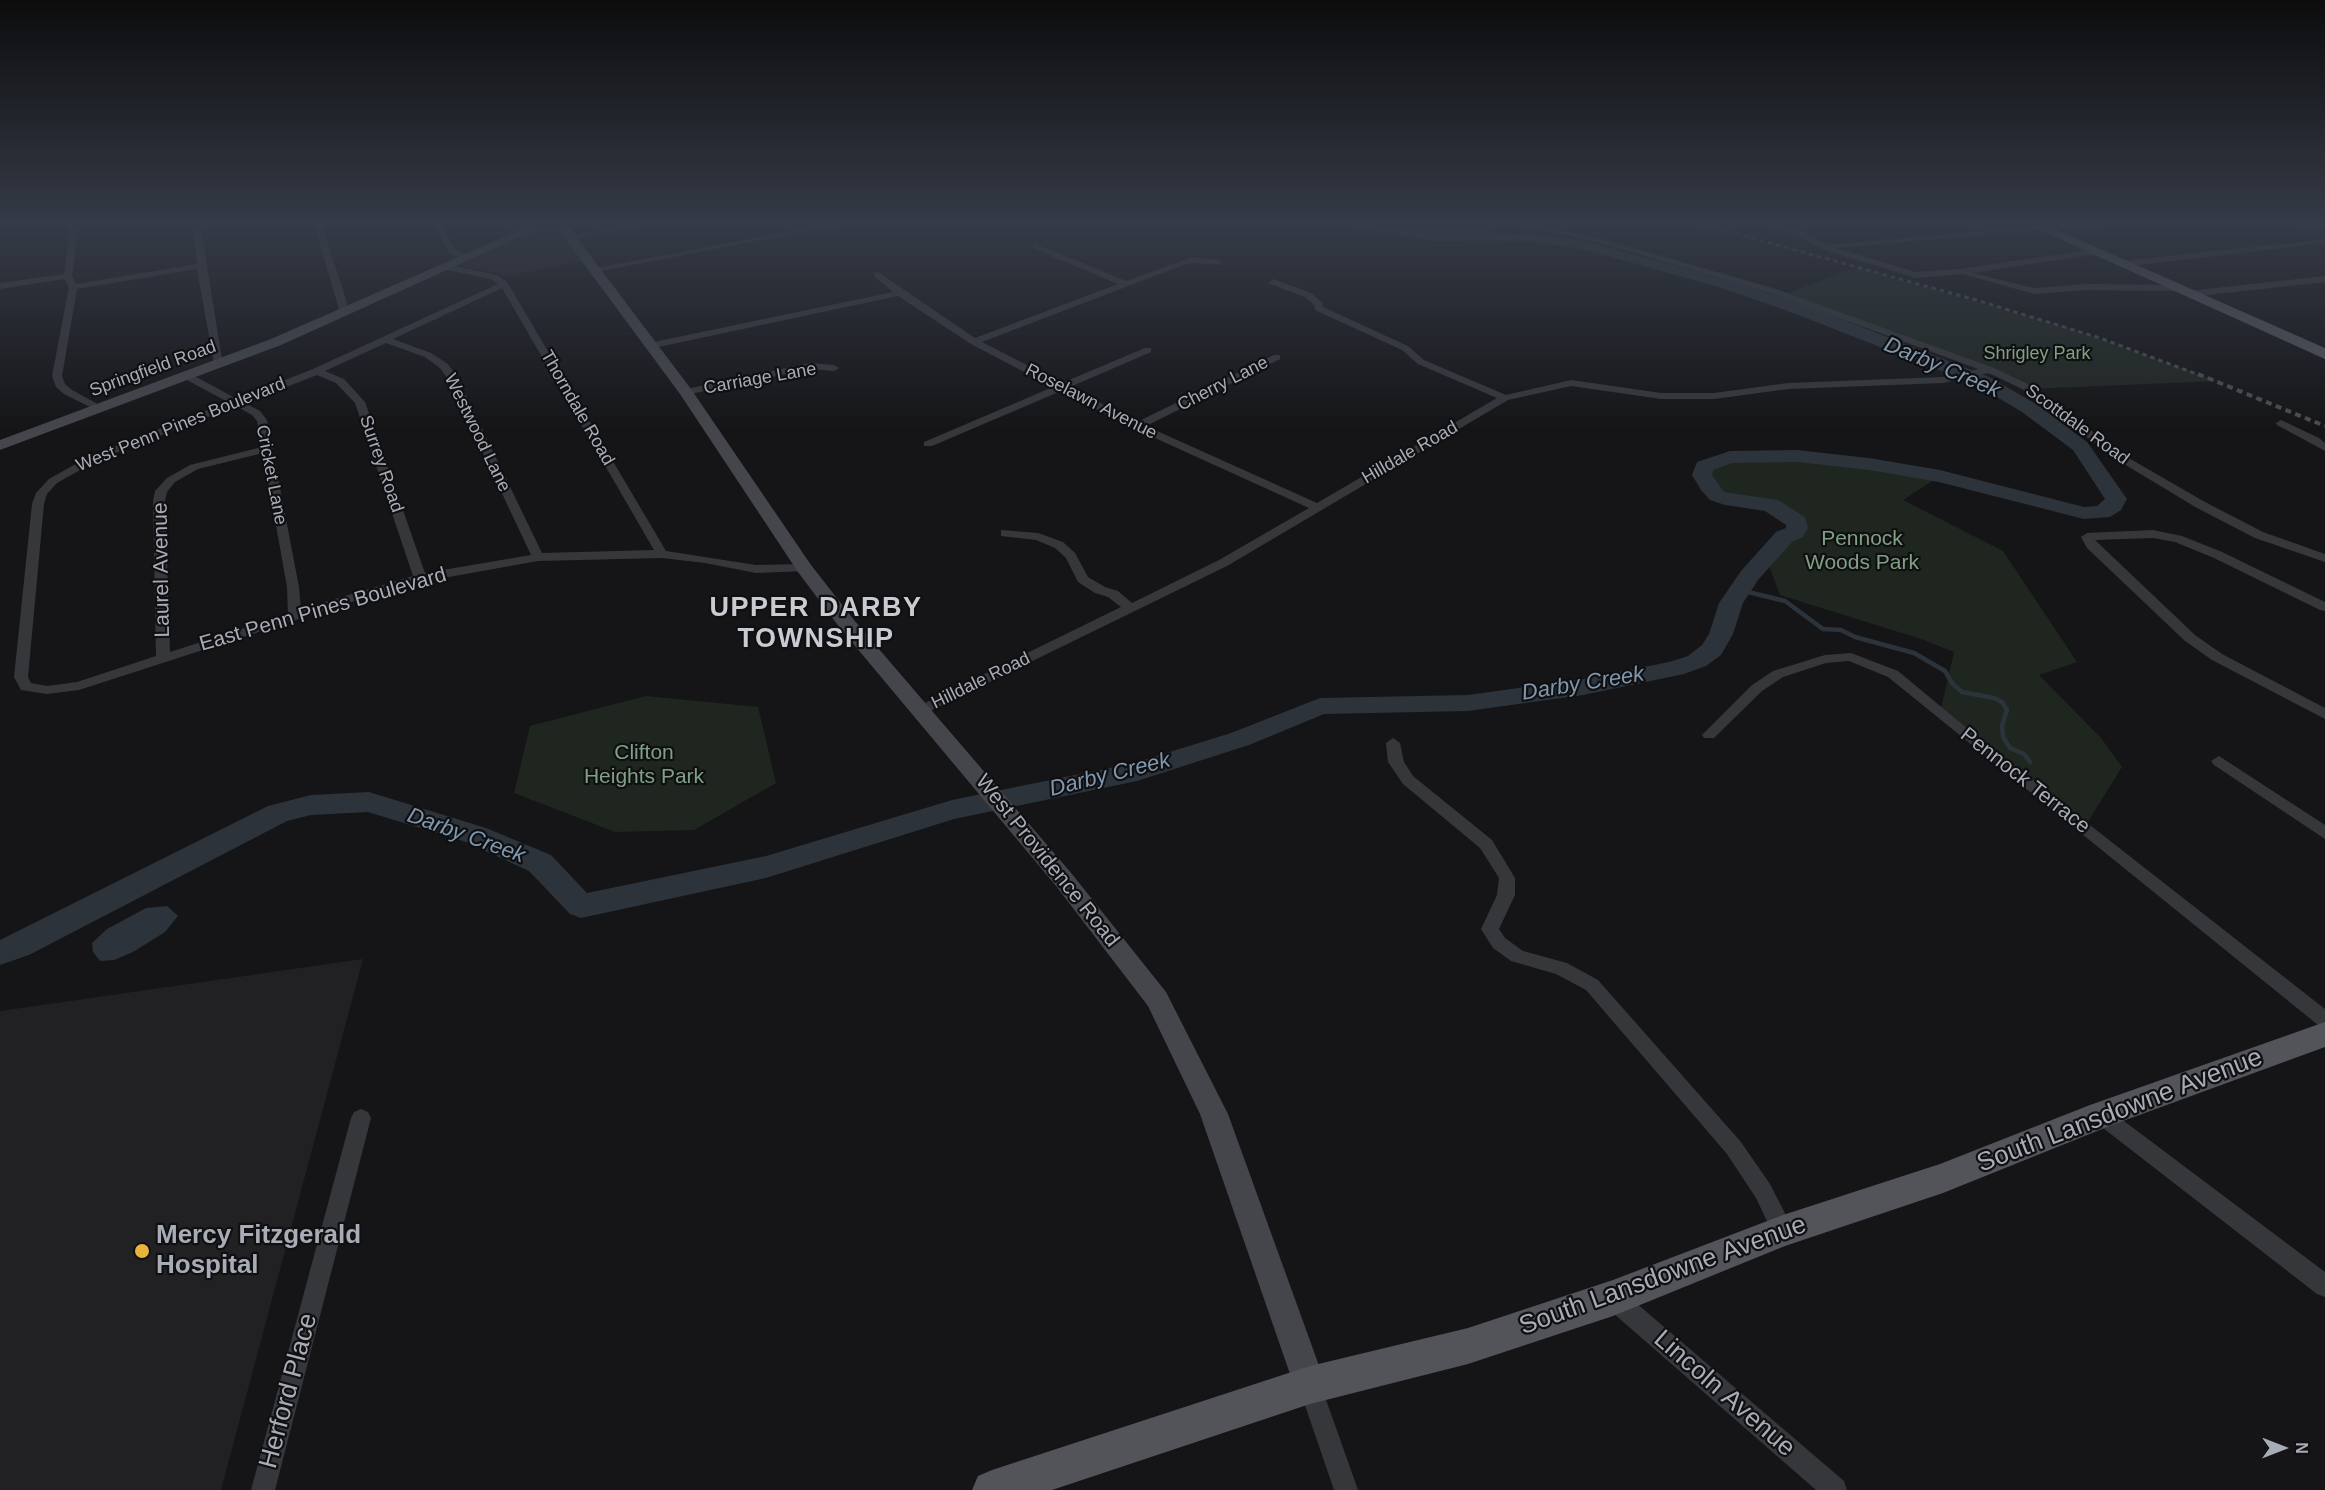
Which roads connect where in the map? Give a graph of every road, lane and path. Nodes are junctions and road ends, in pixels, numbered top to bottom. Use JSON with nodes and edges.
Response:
{"nodes":[{"id":1,"x":72,"y":292,"type":"edge"},
{"id":2,"x":206,"y":292,"type":"edge"},
{"id":3,"x":339,"y":292,"type":"edge"},
{"id":4,"x":391,"y":292,"type":"edge"},
{"id":5,"x":488,"y":292,"type":"edge"},
{"id":6,"x":508,"y":292,"type":"edge"},
{"id":7,"x":612,"y":292,"type":"edge"},
{"id":8,"x":1107,"y":292,"type":"edge"},
{"id":9,"x":1299,"y":292,"type":"edge"},
{"id":10,"x":1774,"y":292,"type":"edge"},
{"id":11,"x":2183,"y":292,"type":"edge"},
{"id":12,"x":2211,"y":292,"type":"edge"},
{"id":13,"x":900,"y":293,"type":"joint"},
{"id":14,"x":2189,"y":294,"type":"junction"},
{"id":15,"x":345,"y":312,"type":"junction"},
{"id":16,"x":387,"y":340,"type":"junction"},
{"id":17,"x":974,"y":342,"type":"junction"},
{"id":18,"x":649,"y":346,"type":"junction"},
{"id":19,"x":1148,"y":350,"type":"dead end"},
{"id":20,"x":2325,"y":354,"type":"edge"},
{"id":21,"x":1277,"y":357,"type":"dead end"},
{"id":22,"x":219,"y":364,"type":"junction"},
{"id":23,"x":834,"y":368,"type":"dead end"},
{"id":24,"x":317,"y":371,"type":"junction"},
{"id":25,"x":1987,"y":371,"type":"junction"},
{"id":26,"x":187,"y":376,"type":"junction"},
{"id":27,"x":1062,"y":388,"type":"junction"},
{"id":28,"x":686,"y":392,"type":"junction"},
{"id":29,"x":1505,"y":398,"type":"junction"},
{"id":30,"x":236,"y":402,"type":"junction"},
{"id":31,"x":100,"y":408,"type":"junction"},
{"id":32,"x":2281,"y":423,"type":"dead end"},
{"id":33,"x":1137,"y":426,"type":"junction"},
{"id":34,"x":928,"y":444,"type":"dead end"},
{"id":35,"x":0,"y":445,"type":"edge"},
{"id":36,"x":267,"y":448,"type":"junction"},
{"id":37,"x":2325,"y":448,"type":"edge"},
{"id":38,"x":1316,"y":507,"type":"junction"},
{"id":39,"x":1005,"y":533,"type":"dead end"},
{"id":40,"x":662,"y":554,"type":"junction"},
{"id":41,"x":538,"y":557,"type":"junction"},
{"id":42,"x":2325,"y":558,"type":"edge"},
{"id":43,"x":804,"y":568,"type":"junction"},
{"id":44,"x":420,"y":578,"type":"junction"},
{"id":45,"x":1129,"y":607,"type":"junction"},
{"id":46,"x":2325,"y":607,"type":"edge"},
{"id":47,"x":296,"y":615,"type":"junction"},
{"id":48,"x":163,"y":658,"type":"junction"},
{"id":49,"x":922,"y":710,"type":"junction"},
{"id":50,"x":2325,"y":714,"type":"edge"},
{"id":51,"x":1709,"y":735,"type":"dead end"},
{"id":52,"x":1393,"y":743,"type":"dead end"},
{"id":53,"x":2218,"y":761,"type":"dead end"},
{"id":54,"x":2325,"y":833,"type":"edge"},
{"id":55,"x":2325,"y":1020,"type":"edge"},
{"id":56,"x":2325,"y":1035,"type":"edge"},
{"id":57,"x":2101,"y":1115,"type":"junction"},
{"id":58,"x":361,"y":1118,"type":"dead end"},
{"id":59,"x":1783,"y":1231,"type":"junction"},
{"id":60,"x":2325,"y":1286,"type":"edge"},
{"id":61,"x":1613,"y":1298,"type":"junction"},
{"id":62,"x":1310,"y":1385,"type":"junction"},
{"id":63,"x":263,"y":1490,"type":"edge"},
{"id":64,"x":993,"y":1490,"type":"edge"},
{"id":65,"x":1346,"y":1490,"type":"edge"},
{"id":66,"x":1835,"y":1490,"type":"edge"}],
"edges":[{"from":1,"to":31,"type":"street"},
{"from":2,"to":22,"type":"street"},
{"from":3,"to":15,"type":"street"},
{"from":4,"to":15,"type":"street","name":"Springfield Road"},
{"from":5,"to":16,"type":"street","name":"West Penn Pines Boulevard"},
{"from":6,"to":40,"type":"street","name":"Thorndale Road"},
{"from":7,"to":18,"type":"street","name":"West Providence Road"},
{"from":8,"to":17,"type":"street"},
{"from":9,"to":29,"type":"street"},
{"from":10,"to":25,"type":"street","name":"Scottdale Road"},
{"from":11,"to":14,"type":"main road"},
{"from":12,"to":14,"type":"street"},
{"from":13,"to":17,"type":"street","name":"Roselawn Avenue"},
{"from":13,"to":18,"type":"street"},
{"from":14,"to":20,"type":"main road"},
{"from":15,"to":22,"type":"street","name":"Springfield Road"},
{"from":16,"to":24,"type":"street","name":"West Penn Pines Boulevard"},
{"from":16,"to":41,"type":"street","name":"Westwood Lane"},
{"from":17,"to":27,"type":"street","name":"Roselawn Avenue"},
{"from":18,"to":28,"type":"street","name":"West Providence Road"},
{"from":19,"to":27,"type":"street"},
{"from":21,"to":33,"type":"street","name":"Cherry Lane"},
{"from":22,"to":26,"type":"street","name":"Springfield Road"},
{"from":23,"to":28,"type":"street","name":"Carriage Lane"},
{"from":24,"to":30,"type":"street","name":"West Penn Pines Boulevard"},
{"from":24,"to":44,"type":"street","name":"Surrey Road"},
{"from":25,"to":29,"type":"street","name":"Hilldale Road"},
{"from":25,"to":42,"type":"street","name":"Scottdale Road"},
{"from":26,"to":30,"type":"street","name":"Cricket Lane"},
{"from":26,"to":31,"type":"street","name":"Springfield Road"},
{"from":27,"to":33,"type":"street","name":"Roselawn Avenue"},
{"from":27,"to":34,"type":"street"},
{"from":28,"to":43,"type":"street","name":"West Providence Road"},
{"from":29,"to":38,"type":"street","name":"Hilldale Road"},
{"from":30,"to":36,"type":"street","name":"Cricket Lane"},
{"from":30,"to":48,"type":"street","name":"West Penn Pines Boulevard"},
{"from":31,"to":35,"type":"street","name":"Springfield Road"},
{"from":32,"to":37,"type":"street"},
{"from":33,"to":38,"type":"street","name":"Roselawn Avenue"},
{"from":36,"to":47,"type":"street","name":"Cricket Lane"},
{"from":36,"to":48,"type":"street","name":"Laurel Avenue"},
{"from":38,"to":45,"type":"street","name":"Hilldale Road"},
{"from":39,"to":45,"type":"street"},
{"from":40,"to":41,"type":"street","name":"East Penn Pines Boulevard"},
{"from":40,"to":43,"type":"street","name":"East Penn Pines Boulevard"},
{"from":41,"to":44,"type":"street","name":"East Penn Pines Boulevard"},
{"from":43,"to":49,"type":"street","name":"West Providence Road"},
{"from":44,"to":47,"type":"street","name":"East Penn Pines Boulevard"},
{"from":45,"to":49,"type":"street","name":"Hilldale Road"},
{"from":46,"to":50,"type":"street"},
{"from":47,"to":48,"type":"street","name":"East Penn Pines Boulevard"},
{"from":49,"to":62,"type":"street","name":"West Providence Road"},
{"from":51,"to":55,"type":"street","name":"Pennock Terrace"},
{"from":52,"to":59,"type":"street"},
{"from":53,"to":54,"type":"street"},
{"from":56,"to":57,"type":"main road","name":"South Lansdowne Avenue"},
{"from":57,"to":59,"type":"main road","name":"South Lansdowne Avenue"},
{"from":57,"to":60,"type":"street"},
{"from":58,"to":63,"type":"street","name":"Herford Place"},
{"from":59,"to":61,"type":"main road","name":"South Lansdowne Avenue"},
{"from":61,"to":62,"type":"main road","name":"South Lansdowne Avenue"},
{"from":61,"to":66,"type":"street","name":"Lincoln Avenue"},
{"from":62,"to":64,"type":"main road","name":"South Lansdowne Avenue"},
{"from":62,"to":65,"type":"street"}]}
